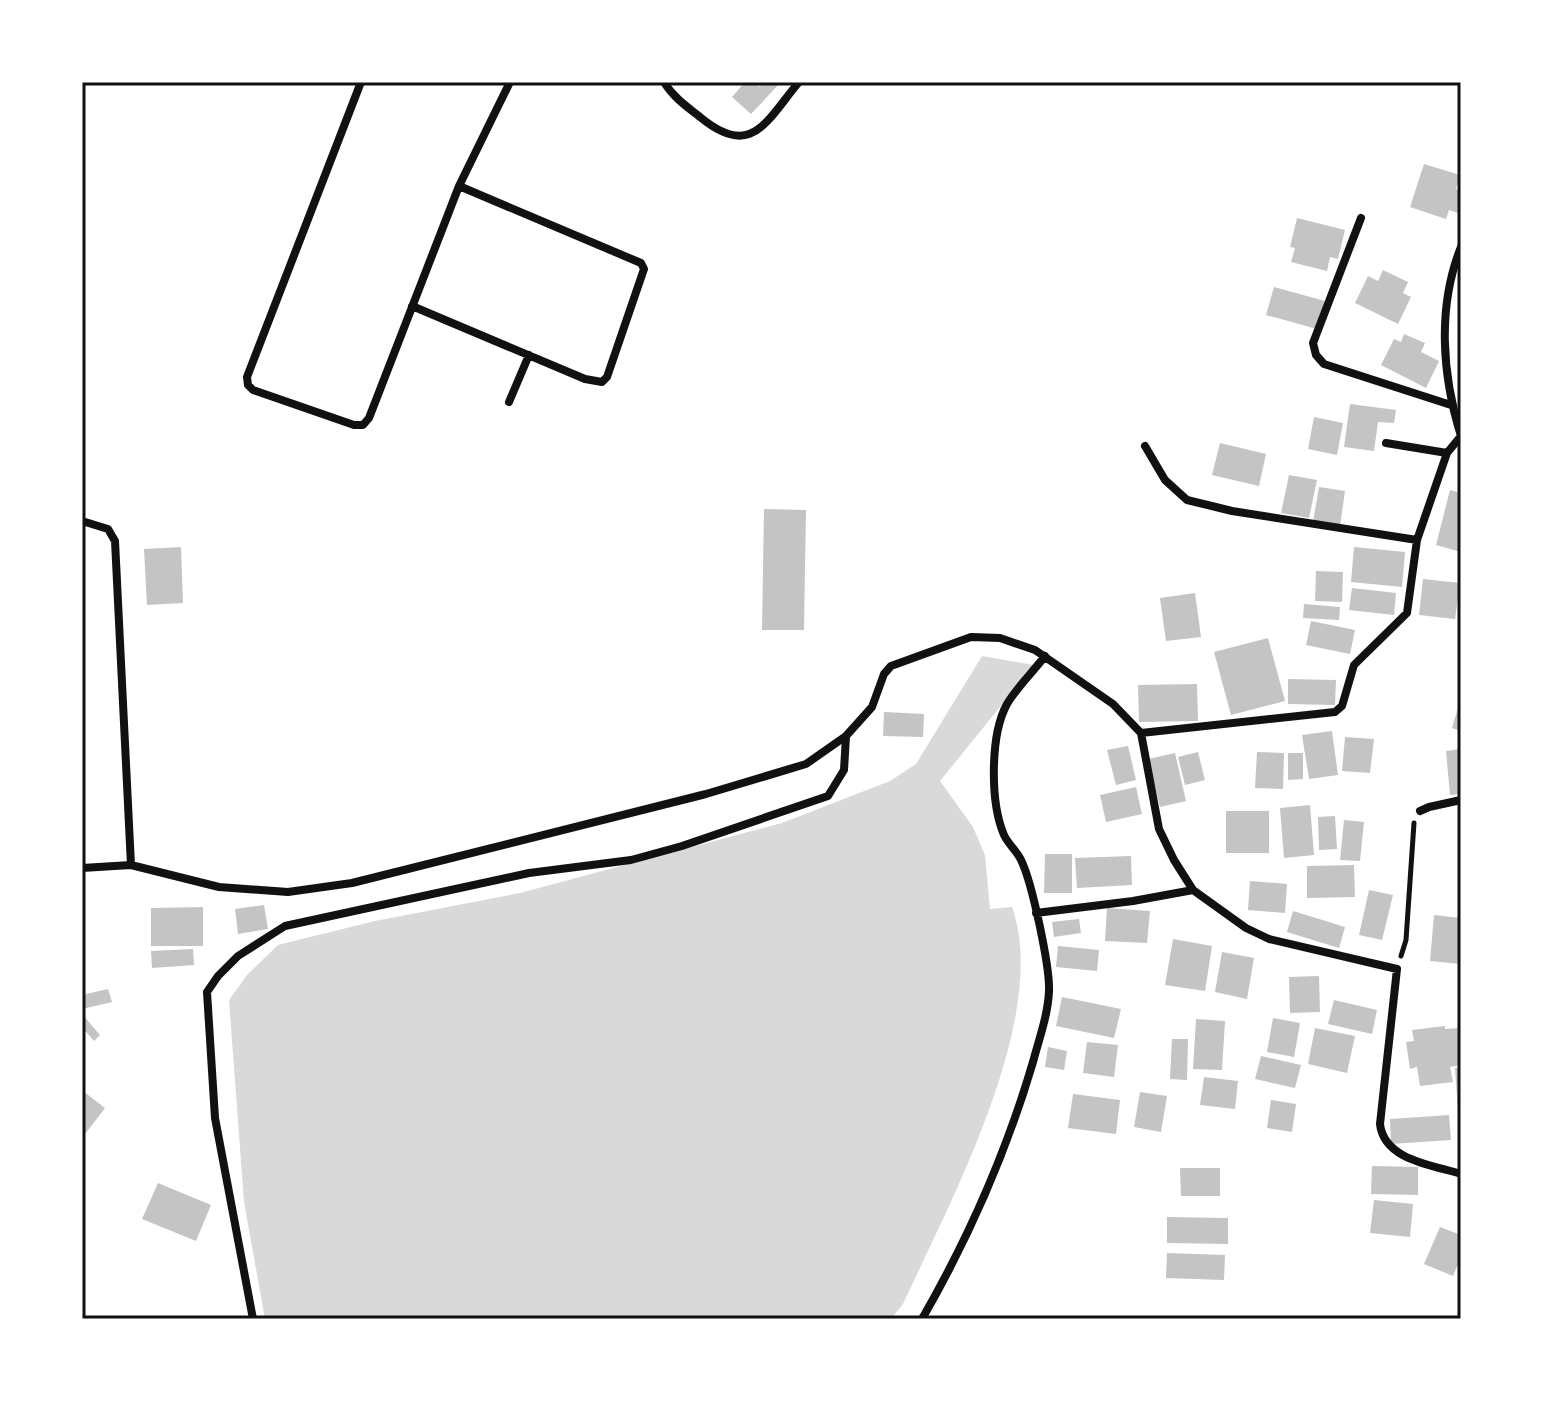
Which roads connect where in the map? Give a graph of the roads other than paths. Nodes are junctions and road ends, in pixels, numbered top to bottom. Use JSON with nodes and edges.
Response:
{"nodes":[{"id":1,"x":361,"y":82,"type":"edge"},
{"id":2,"x":510,"y":82,"type":"edge"},
{"id":3,"x":664,"y":82,"type":"edge"},
{"id":4,"x":799,"y":82,"type":"edge"},
{"id":5,"x":459,"y":186,"type":"junction"},
{"id":6,"x":1361,"y":218,"type":"dead end"},
{"id":7,"x":1461,"y":247,"type":"edge"},
{"id":8,"x":412,"y":306,"type":"junction"},
{"id":9,"x":529,"y":355,"type":"junction"},
{"id":10,"x":509,"y":402,"type":"dead end"},
{"id":11,"x":1451,"y":405,"type":"junction"},
{"id":12,"x":1386,"y":443,"type":"dead end"},
{"id":13,"x":1145,"y":446,"type":"dead end"},
{"id":14,"x":1447,"y":453,"type":"junction"},
{"id":15,"x":82,"y":521,"type":"edge"},
{"id":16,"x":1417,"y":540,"type":"junction"},
{"id":17,"x":1045,"y":656,"type":"junction"},
{"id":18,"x":1141,"y":733,"type":"junction"},
{"id":19,"x":846,"y":736,"type":"junction"},
{"id":20,"x":1461,"y":800,"type":"edge"},
{"id":21,"x":1420,"y":811,"type":"road end"},
{"id":22,"x":131,"y":865,"type":"junction"},
{"id":23,"x":82,"y":868,"type":"edge"},
{"id":24,"x":1193,"y":890,"type":"junction"},
{"id":25,"x":1036,"y":913,"type":"junction"},
{"id":26,"x":1461,"y":1174,"type":"edge"},
{"id":27,"x":253,"y":1319,"type":"edge"},
{"id":28,"x":922,"y":1319,"type":"edge"}],
"edges":[{"from":1,"to":8,"type":"street"},
{"from":2,"to":5,"type":"street"},
{"from":3,"to":4,"type":"street"},
{"from":5,"to":8,"type":"street"},
{"from":5,"to":9,"type":"street"},
{"from":6,"to":11,"type":"street"},
{"from":7,"to":11,"type":"street"},
{"from":8,"to":9,"type":"street"},
{"from":9,"to":10,"type":"street"},
{"from":11,"to":14,"type":"street"},
{"from":12,"to":14,"type":"street"},
{"from":13,"to":16,"type":"street"},
{"from":14,"to":16,"type":"street"},
{"from":15,"to":22,"type":"street"},
{"from":16,"to":18,"type":"street"},
{"from":17,"to":18,"type":"street"},
{"from":17,"to":19,"type":"street"},
{"from":17,"to":25,"type":"street"},
{"from":18,"to":24,"type":"street"},
{"from":19,"to":22,"type":"street"},
{"from":19,"to":27,"type":"street"},
{"from":20,"to":21,"type":"street"},
{"from":22,"to":23,"type":"street"},
{"from":24,"to":25,"type":"street"},
{"from":24,"to":26,"type":"street"},
{"from":25,"to":28,"type":"street"}]}
